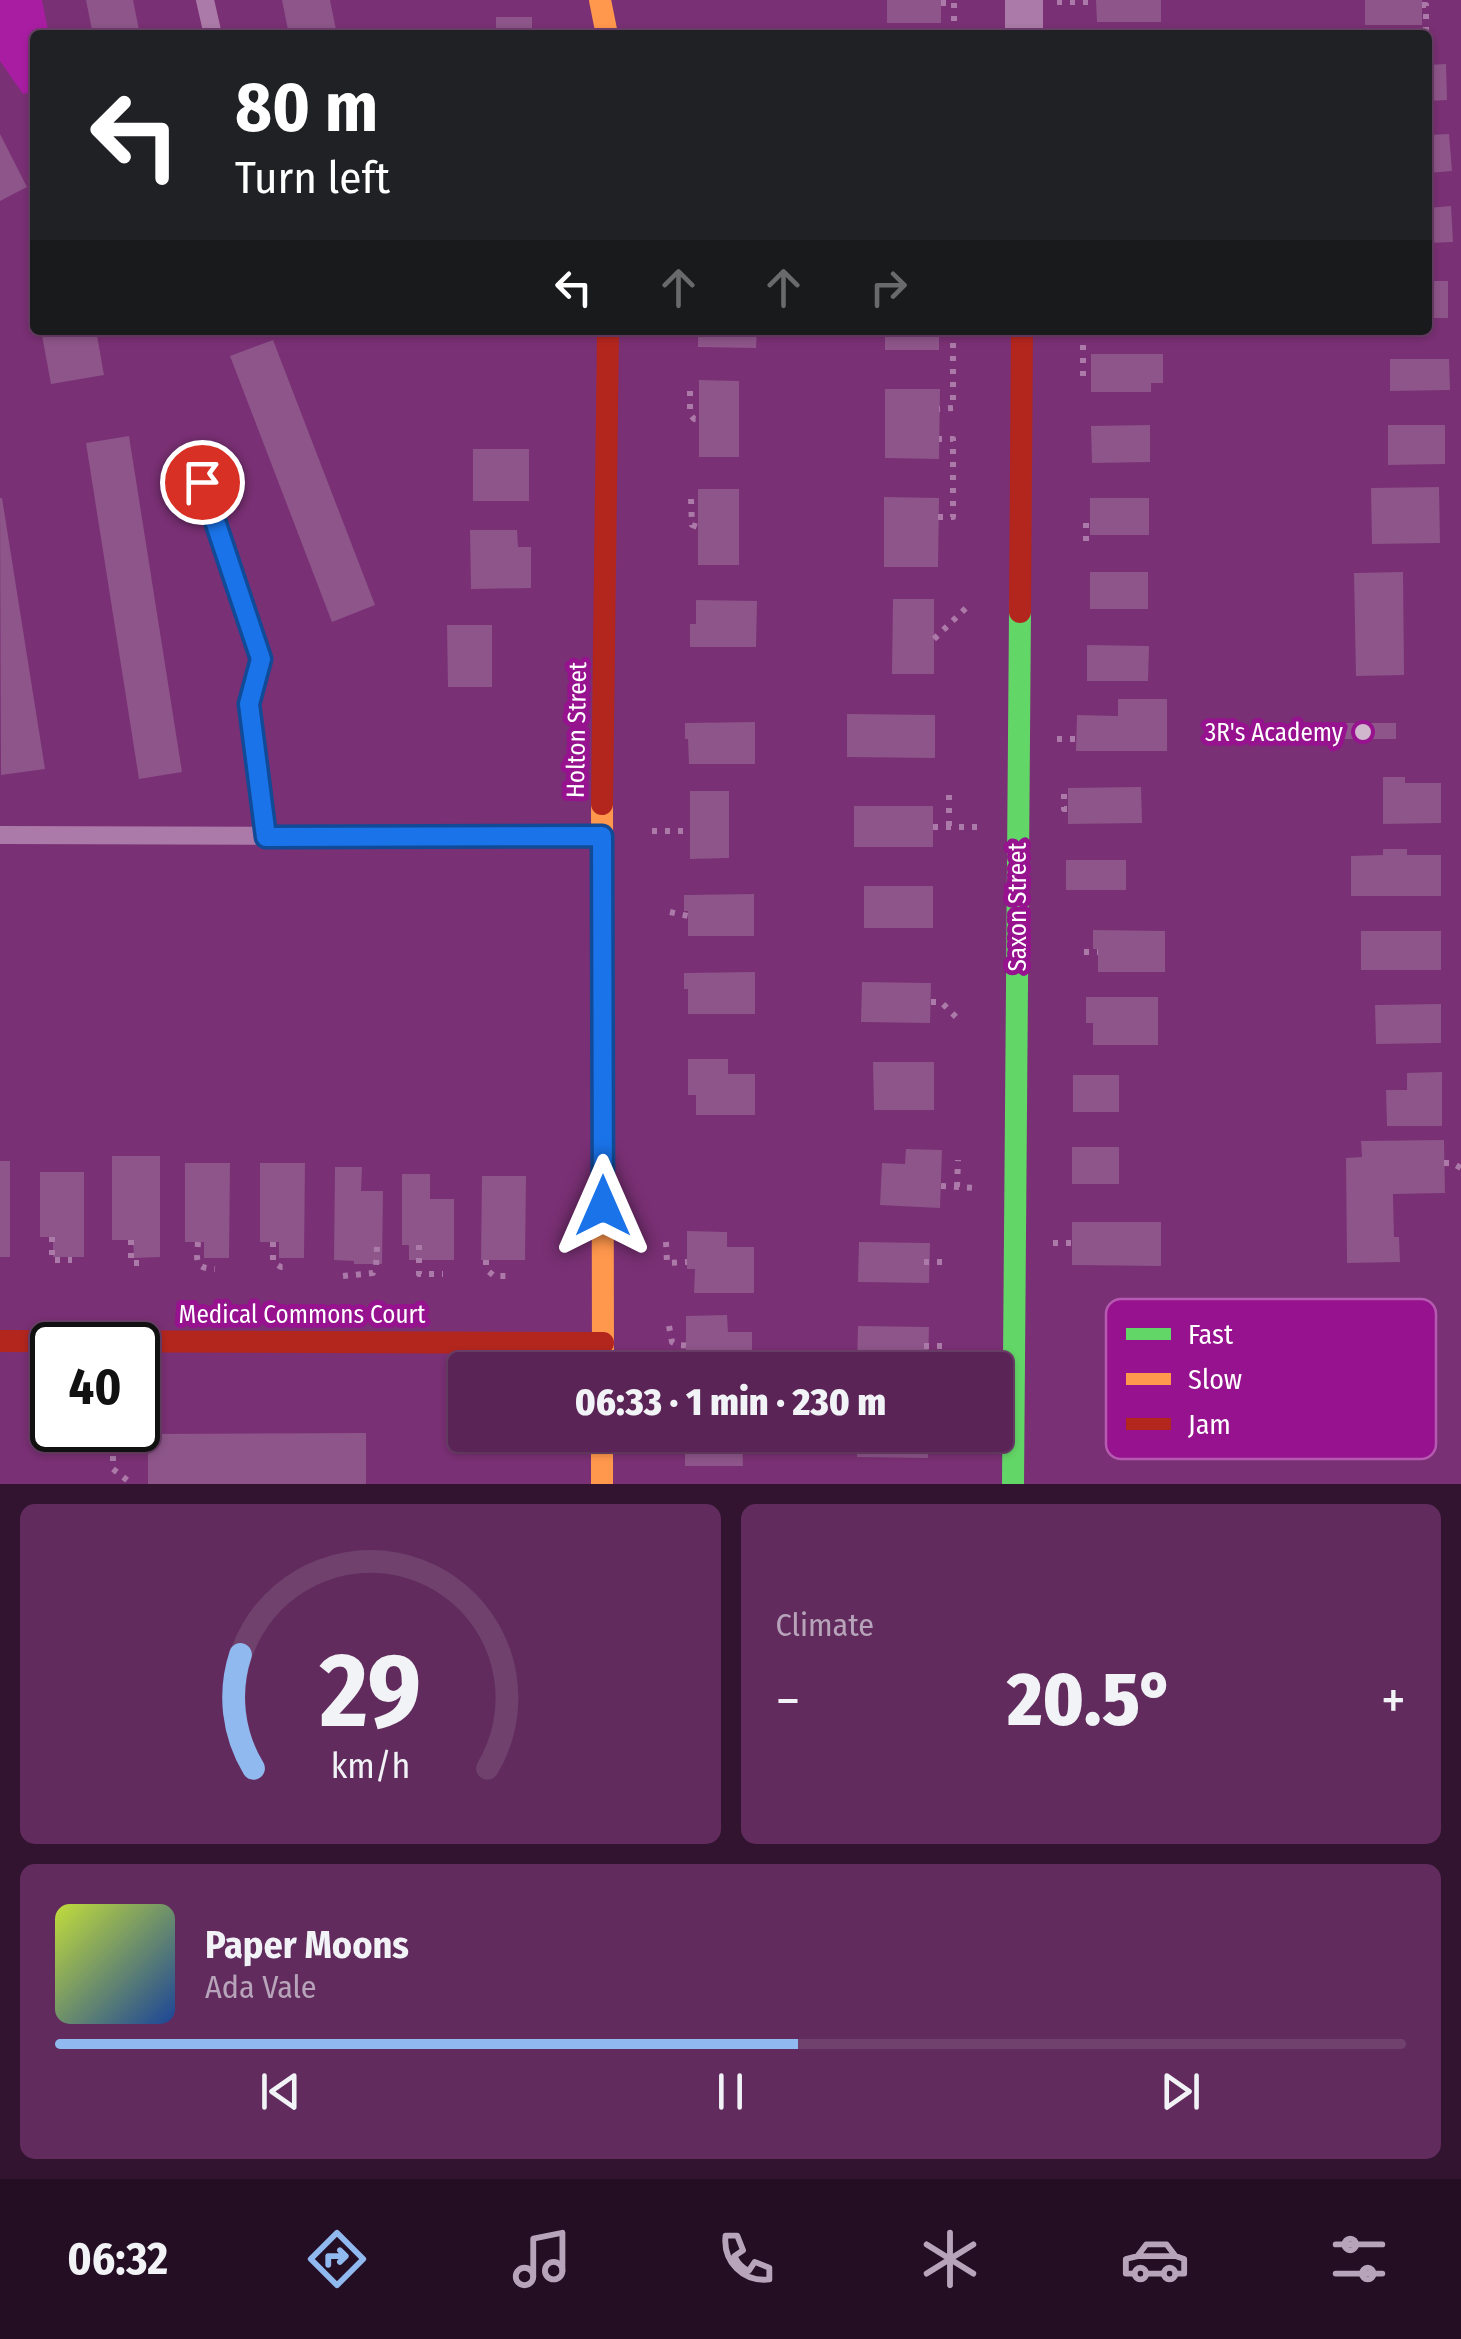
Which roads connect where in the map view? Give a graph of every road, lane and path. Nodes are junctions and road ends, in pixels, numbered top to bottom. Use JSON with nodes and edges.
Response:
{"nodes":[{"id":1,"x":205,"y":0,"type":"edge"},
{"id":2,"x":600,"y":0,"type":"edge"},
{"id":3,"x":1037,"y":1,"type":"edge"},
{"id":4,"x":1096,"y":2,"type":"edge"},
{"id":5,"x":941,"y":3,"type":"dead end"},
{"id":6,"x":1422,"y":6,"type":"dead end"},
{"id":7,"x":212,"y":30,"type":"edge"},
{"id":8,"x":606,"y":30,"type":"edge"},
{"id":9,"x":954,"y":30,"type":"edge"},
{"id":10,"x":1026,"y":30,"type":"edge"},
{"id":11,"x":1426,"y":30,"type":"edge"},
{"id":12,"x":608,"y":335,"type":"edge"},
{"id":13,"x":953,"y":335,"type":"edge"},
{"id":14,"x":1022,"y":335,"type":"edge"},
{"id":15,"x":1084,"y":345,"type":"dead end"},
{"id":16,"x":1091,"y":376,"type":"dead end"},
{"id":17,"x":690,"y":391,"type":"dead end"},
{"id":18,"x":939,"y":408,"type":"dead end"},
{"id":19,"x":699,"y":418,"type":"dead end"},
{"id":20,"x":939,"y":439,"type":"dead end"},
{"id":21,"x":202,"y":482,"type":"dead end"},
{"id":22,"x":690,"y":499,"type":"dead end"},
{"id":23,"x":938,"y":517,"type":"dead end"},
{"id":24,"x":1090,"y":522,"type":"dead end"},
{"id":25,"x":698,"y":527,"type":"dead end"},
{"id":26,"x":1086,"y":541,"type":"dead end"},
{"id":27,"x":966,"y":608,"type":"dead end"},
{"id":28,"x":934,"y":640,"type":"dead end"},
{"id":29,"x":1063,"y":778,"type":"dead end"},
{"id":30,"x":949,"y":796,"type":"dead end"},
{"id":31,"x":1068,"y":809,"type":"dead end"},
{"id":32,"x":933,"y":827,"type":"dead end"},
{"id":33,"x":949,"y":827,"type":"junction"},
{"id":34,"x":988,"y":828,"type":"dead end"},
{"id":35,"x":652,"y":831,"type":"dead end"},
{"id":36,"x":690,"y":831,"type":"dead end"},
{"id":37,"x":0,"y":835,"type":"edge"},
{"id":38,"x":602,"y":836,"type":"junction"},
{"id":39,"x":266,"y":837,"type":"junction"},
{"id":40,"x":670,"y":912,"type":"dead end"},
{"id":41,"x":688,"y":916,"type":"dead end"},
{"id":42,"x":1084,"y":952,"type":"dead end"},
{"id":43,"x":1098,"y":952,"type":"dead end"},
{"id":44,"x":931,"y":1002,"type":"dead end"},
{"id":45,"x":957,"y":1018,"type":"dead end"},
{"id":46,"x":958,"y":1160,"type":"dead end"},
{"id":47,"x":1444,"y":1163,"type":"dead end"},
{"id":48,"x":1461,"y":1168,"type":"edge"},
{"id":49,"x":941,"y":1186,"type":"dead end"},
{"id":50,"x":957,"y":1187,"type":"junction"},
{"id":51,"x":986,"y":1188,"type":"dead end"},
{"id":52,"x":52,"y":1236,"type":"dead end"},
{"id":53,"x":131,"y":1240,"type":"dead end"},
{"id":54,"x":198,"y":1242,"type":"dead end"},
{"id":55,"x":273,"y":1242,"type":"dead end"},
{"id":56,"x":666,"y":1242,"type":"dead end"},
{"id":57,"x":419,"y":1245,"type":"dead end"},
{"id":58,"x":377,"y":1246,"type":"dead end"},
{"id":59,"x":72,"y":1260,"type":"dead end"},
{"id":60,"x":486,"y":1260,"type":"dead end"},
{"id":61,"x":687,"y":1262,"type":"dead end"},
{"id":62,"x":924,"y":1262,"type":"dead end"},
{"id":63,"x":948,"y":1262,"type":"dead end"},
{"id":64,"x":147,"y":1263,"type":"dead end"},
{"id":65,"x":290,"y":1266,"type":"dead end"},
{"id":66,"x":215,"y":1269,"type":"dead end"},
{"id":67,"x":444,"y":1274,"type":"dead end"},
{"id":68,"x":344,"y":1276,"type":"dead end"},
{"id":69,"x":513,"y":1276,"type":"dead end"},
{"id":70,"x":669,"y":1326,"type":"dead end"},
{"id":71,"x":0,"y":1341,"type":"edge"},
{"id":72,"x":603,"y":1344,"type":"junction"},
{"id":73,"x":693,"y":1346,"type":"dead end"},
{"id":74,"x":924,"y":1346,"type":"dead end"},
{"id":75,"x":603,"y":1352,"type":"edge"},
{"id":76,"x":943,"y":1352,"type":"edge"},
{"id":77,"x":113,"y":1452,"type":"edge"},
{"id":78,"x":602,"y":1452,"type":"edge"},
{"id":79,"x":132,"y":1484,"type":"edge"},
{"id":80,"x":602,"y":1484,"type":"edge"},
{"id":81,"x":1013,"y":1484,"type":"edge"}],
"edges":[{"from":1,"to":7,"type":"lane"},
{"from":2,"to":8,"type":"street"},
{"from":3,"to":4,"type":"path"},
{"from":3,"to":10,"type":"street"},
{"from":5,"to":9,"type":"path"},
{"from":6,"to":11,"type":"path"},
{"from":12,"to":38,"type":"street","name":"Holton Street"},
{"from":13,"to":18,"type":"path"},
{"from":14,"to":81,"type":"street","name":"Saxon Street"},
{"from":15,"to":16,"type":"path"},
{"from":17,"to":19,"type":"path"},
{"from":20,"to":23,"type":"path"},
{"from":21,"to":39,"type":"lane"},
{"from":22,"to":25,"type":"path"},
{"from":24,"to":26,"type":"path"},
{"from":27,"to":28,"type":"path"},
{"from":29,"to":31,"type":"path"},
{"from":30,"to":33,"type":"path"},
{"from":32,"to":33,"type":"path"},
{"from":33,"to":34,"type":"path"},
{"from":35,"to":36,"type":"path"},
{"from":37,"to":39,"type":"lane"},
{"from":38,"to":39,"type":"lane"},
{"from":38,"to":72,"type":"street","name":"Holton Street"},
{"from":40,"to":41,"type":"path"},
{"from":42,"to":43,"type":"path"},
{"from":44,"to":45,"type":"path"},
{"from":46,"to":50,"type":"path"},
{"from":47,"to":48,"type":"path"},
{"from":49,"to":50,"type":"path"},
{"from":50,"to":51,"type":"path"},
{"from":52,"to":59,"type":"path"},
{"from":53,"to":64,"type":"path"},
{"from":54,"to":66,"type":"path"},
{"from":55,"to":65,"type":"path"},
{"from":56,"to":61,"type":"path"},
{"from":57,"to":67,"type":"path"},
{"from":58,"to":68,"type":"path"},
{"from":60,"to":69,"type":"path"},
{"from":62,"to":63,"type":"path"},
{"from":70,"to":73,"type":"path"},
{"from":71,"to":72,"type":"street","name":"Medical Commons Court"},
{"from":72,"to":75,"type":"street","name":"Holton Street"},
{"from":74,"to":76,"type":"path"},
{"from":77,"to":79,"type":"path"},
{"from":78,"to":80,"type":"street"}]}
